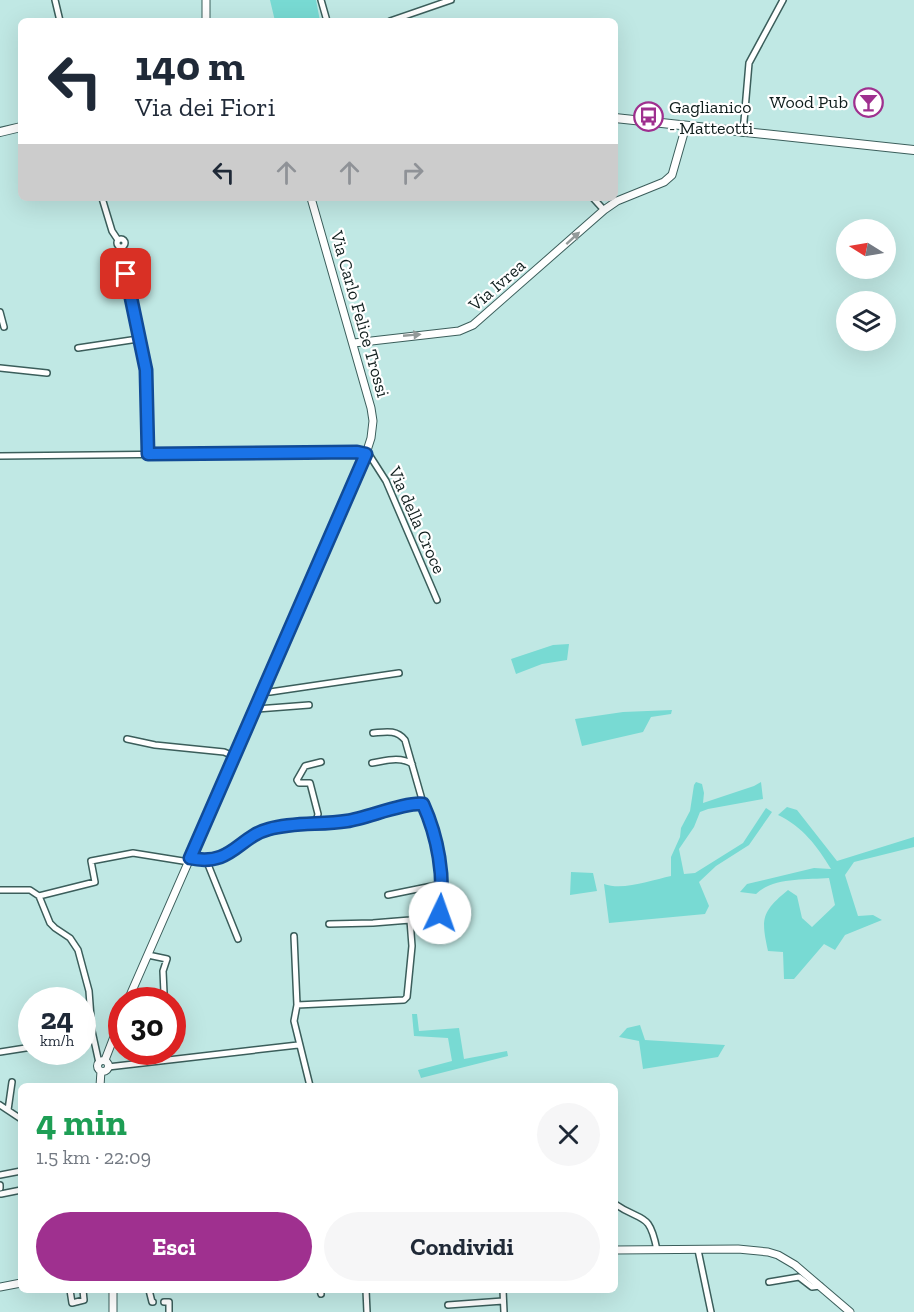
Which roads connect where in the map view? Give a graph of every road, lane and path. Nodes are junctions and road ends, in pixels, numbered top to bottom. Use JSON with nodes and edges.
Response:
{"nodes":[{"id":1,"x":55,"y":0,"type":"edge"},
{"id":2,"x":206,"y":0,"type":"edge"},
{"id":3,"x":321,"y":0,"type":"edge"},
{"id":4,"x":451,"y":0,"type":"edge"},
{"id":5,"x":783,"y":0,"type":"edge"},
{"id":6,"x":59,"y":18,"type":"edge"},
{"id":7,"x":206,"y":18,"type":"edge"},
{"id":8,"x":326,"y":18,"type":"edge"},
{"id":9,"x":399,"y":18,"type":"edge"},
{"id":10,"x":618,"y":118,"type":"edge"},
{"id":11,"x":686,"y":126,"type":"junction"},
{"id":12,"x":18,"y":128,"type":"edge"},
{"id":13,"x":0,"y":132,"type":"edge"},
{"id":14,"x":743,"y":132,"type":"junction"},
{"id":15,"x":914,"y":150,"type":"edge"},
{"id":16,"x":618,"y":200,"type":"edge"},
{"id":17,"x":103,"y":201,"type":"edge"},
{"id":18,"x":312,"y":201,"type":"edge"},
{"id":19,"x":596,"y":201,"type":"edge"},
{"id":20,"x":616,"y":201,"type":"edge"},
{"id":21,"x":604,"y":210,"type":"junction"},
{"id":22,"x":0,"y":312,"type":"edge"},
{"id":23,"x":4,"y":327,"type":"dead end"},
{"id":24,"x":138,"y":339,"type":"junction"},
{"id":25,"x":354,"y":343,"type":"junction"},
{"id":26,"x":78,"y":348,"type":"dead end"},
{"id":27,"x":0,"y":368,"type":"edge"},
{"id":28,"x":47,"y":373,"type":"dead end"},
{"id":29,"x":148,"y":454,"type":"junction"},
{"id":30,"x":366,"y":454,"type":"junction"},
{"id":31,"x":0,"y":456,"type":"edge"},
{"id":32,"x":437,"y":600,"type":"dead end"},
{"id":33,"x":399,"y":673,"type":"dead end"},
{"id":34,"x":264,"y":691,"type":"junction"},
{"id":35,"x":309,"y":705,"type":"dead end"},
{"id":36,"x":257,"y":709,"type":"junction"},
{"id":37,"x":373,"y":733,"type":"dead end"},
{"id":38,"x":127,"y":739,"type":"dead end"},
{"id":39,"x":236,"y":757,"type":"junction"},
{"id":40,"x":321,"y":762,"type":"dead end"},
{"id":41,"x":372,"y":763,"type":"dead end"},
{"id":42,"x":412,"y":764,"type":"junction"},
{"id":43,"x":423,"y":804,"type":"junction"},
{"id":44,"x":316,"y":822,"type":"junction"},
{"id":45,"x":190,"y":860,"type":"junction"},
{"id":46,"x":207,"y":862,"type":"junction"},
{"id":47,"x":442,"y":884,"type":"junction"},
{"id":48,"x":0,"y":890,"type":"edge"},
{"id":49,"x":388,"y":895,"type":"dead end"},
{"id":50,"x":39,"y":896,"type":"junction"},
{"id":51,"x":410,"y":920,"type":"junction"},
{"id":52,"x":329,"y":924,"type":"dead end"},
{"id":53,"x":294,"y":936,"type":"dead end"},
{"id":54,"x":238,"y":939,"type":"dead end"},
{"id":55,"x":148,"y":955,"type":"junction"},
{"id":56,"x":87,"y":987,"type":"edge"},
{"id":57,"x":134,"y":987,"type":"edge"},
{"id":58,"x":164,"y":987,"type":"edge"},
{"id":59,"x":297,"y":1005,"type":"junction"},
{"id":60,"x":96,"y":1043,"type":"edge"},
{"id":61,"x":298,"y":1045,"type":"junction"},
{"id":62,"x":18,"y":1049,"type":"edge"},
{"id":63,"x":0,"y":1052,"type":"edge"},
{"id":64,"x":108,"y":1052,"type":"edge"},
{"id":65,"x":103,"y":1065,"type":"junction"},
{"id":66,"x":12,"y":1082,"type":"dead end"},
{"id":67,"x":100,"y":1083,"type":"edge"},
{"id":68,"x":309,"y":1083,"type":"edge"},
{"id":69,"x":0,"y":1105,"type":"edge"},
{"id":70,"x":8,"y":1110,"type":"junction"},
{"id":71,"x":18,"y":1117,"type":"edge"},
{"id":72,"x":18,"y":1172,"type":"edge"},
{"id":73,"x":0,"y":1175,"type":"edge"},
{"id":74,"x":0,"y":1189,"type":"edge"},
{"id":75,"x":18,"y":1190,"type":"edge"},
{"id":76,"x":618,"y":1205,"type":"edge"},
{"id":77,"x":618,"y":1250,"type":"edge"},
{"id":78,"x":657,"y":1250,"type":"junction"},
{"id":79,"x":698,"y":1250,"type":"junction"},
{"id":80,"x":769,"y":1282,"type":"dead end"},
{"id":81,"x":18,"y":1284,"type":"edge"},
{"id":82,"x":820,"y":1286,"type":"junction"},
{"id":83,"x":0,"y":1287,"type":"edge"},
{"id":84,"x":70,"y":1293,"type":"edge"},
{"id":85,"x":83,"y":1293,"type":"edge"},
{"id":86,"x":113,"y":1293,"type":"edge"},
{"id":87,"x":150,"y":1293,"type":"edge"},
{"id":88,"x":366,"y":1293,"type":"edge"},
{"id":89,"x":503,"y":1293,"type":"edge"},
{"id":90,"x":503,"y":1301,"type":"junction"},
{"id":91,"x":153,"y":1302,"type":"dead end"},
{"id":92,"x":164,"y":1302,"type":"dead end"},
{"id":93,"x":448,"y":1305,"type":"dead end"},
{"id":94,"x":113,"y":1312,"type":"edge"},
{"id":95,"x":169,"y":1312,"type":"edge"},
{"id":96,"x":367,"y":1312,"type":"edge"},
{"id":97,"x":504,"y":1312,"type":"edge"},
{"id":98,"x":711,"y":1312,"type":"edge"},
{"id":99,"x":850,"y":1312,"type":"edge"}],
"edges":[{"from":1,"to":6,"type":"street"},
{"from":2,"to":7,"type":"street"},
{"from":3,"to":8,"type":"street"},
{"from":4,"to":9,"type":"street"},
{"from":5,"to":14,"type":"street"},
{"from":10,"to":11,"type":"main road"},
{"from":11,"to":14,"type":"main road"},
{"from":11,"to":16,"type":"street","name":"Via Ivrea"},
{"from":12,"to":13,"type":"main road"},
{"from":14,"to":15,"type":"main road"},
{"from":17,"to":24,"type":"street"},
{"from":18,"to":25,"type":"street","name":"Via Carlo Felice Trossi"},
{"from":19,"to":21,"type":"street"},
{"from":20,"to":21,"type":"street","name":"Via Ivrea"},
{"from":25,"to":21,"type":"street","name":"Via Ivrea","one_way":true},
{"from":22,"to":23,"type":"street"},
{"from":24,"to":26,"type":"street"},
{"from":24,"to":29,"type":"street"},
{"from":25,"to":30,"type":"street","name":"Via Carlo Felice Trossi"},
{"from":27,"to":28,"type":"street"},
{"from":29,"to":30,"type":"street"},
{"from":29,"to":31,"type":"street"},
{"from":30,"to":32,"type":"street","name":"Via della Croce"},
{"from":30,"to":34,"type":"street","name":"Via Carlo Felice Trossi"},
{"from":33,"to":34,"type":"street"},
{"from":34,"to":36,"type":"street","name":"Via Carlo Felice Trossi"},
{"from":35,"to":36,"type":"street"},
{"from":36,"to":39,"type":"street","name":"Via Carlo Felice Trossi"},
{"from":37,"to":42,"type":"street"},
{"from":38,"to":39,"type":"street"},
{"from":39,"to":45,"type":"street","name":"Via Carlo Felice Trossi"},
{"from":40,"to":44,"type":"street"},
{"from":41,"to":42,"type":"street"},
{"from":42,"to":43,"type":"street"},
{"from":43,"to":44,"type":"street"},
{"from":43,"to":47,"type":"street"},
{"from":44,"to":46,"type":"street"},
{"from":45,"to":46,"type":"street"},
{"from":45,"to":50,"type":"street"},
{"from":45,"to":55,"type":"street","name":"Via Carlo Felice Trossi"},
{"from":46,"to":54,"type":"street"},
{"from":47,"to":49,"type":"street"},
{"from":47,"to":51,"type":"street"},
{"from":48,"to":50,"type":"street"},
{"from":50,"to":56,"type":"street"},
{"from":51,"to":52,"type":"street"},
{"from":51,"to":59,"type":"street"},
{"from":53,"to":59,"type":"street"},
{"from":55,"to":57,"type":"street","name":"Via Carlo Felice Trossi"},
{"from":55,"to":58,"type":"street"},
{"from":59,"to":61,"type":"street"},
{"from":60,"to":65,"type":"street"},
{"from":61,"to":65,"type":"street"},
{"from":61,"to":68,"type":"street"},
{"from":62,"to":63,"type":"street"},
{"from":64,"to":65,"type":"street"},
{"from":65,"to":67,"type":"street"},
{"from":66,"to":70,"type":"street"},
{"from":69,"to":70,"type":"street"},
{"from":70,"to":71,"type":"street"},
{"from":72,"to":73,"type":"street"},
{"from":74,"to":75,"type":"street"},
{"from":76,"to":78,"type":"street"},
{"from":77,"to":78,"type":"street"},
{"from":78,"to":79,"type":"street"},
{"from":79,"to":82,"type":"street"},
{"from":79,"to":98,"type":"street"},
{"from":80,"to":82,"type":"street"},
{"from":81,"to":83,"type":"street"},
{"from":82,"to":99,"type":"street"},
{"from":84,"to":85,"type":"street"},
{"from":86,"to":94,"type":"street"},
{"from":87,"to":91,"type":"street"},
{"from":88,"to":96,"type":"street"},
{"from":89,"to":90,"type":"street"},
{"from":90,"to":93,"type":"street"},
{"from":90,"to":97,"type":"street"},
{"from":92,"to":95,"type":"street"}]}
